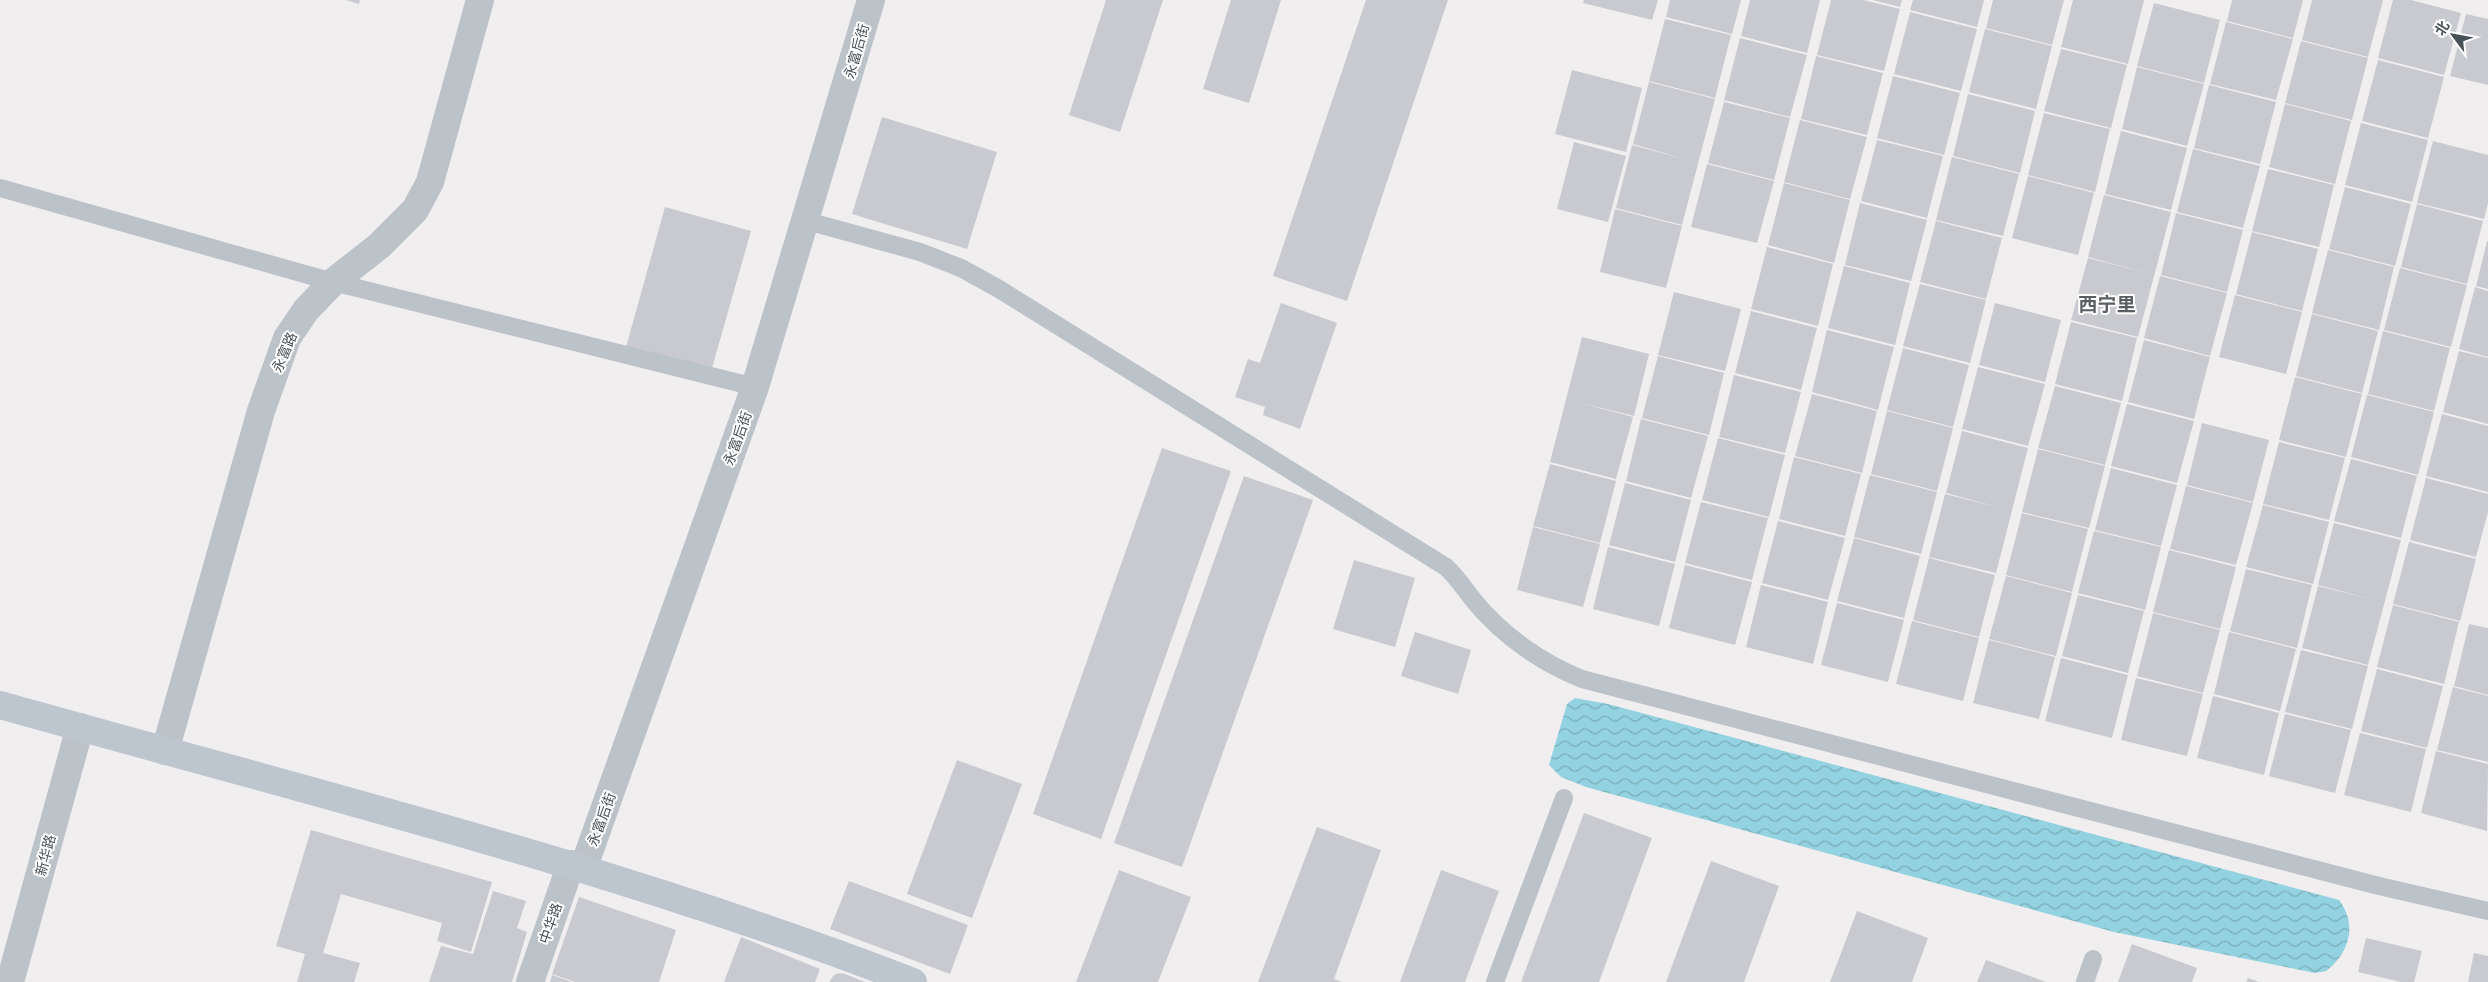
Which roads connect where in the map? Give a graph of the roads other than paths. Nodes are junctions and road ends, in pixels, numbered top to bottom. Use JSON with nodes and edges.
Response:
{"nodes":[{"id":1,"x":480,"y":0,"type":"edge"},
{"id":2,"x":871,"y":0,"type":"edge"},
{"id":3,"x":0,"y":188,"type":"edge"},
{"id":4,"x":806,"y":221,"type":"junction"},
{"id":5,"x":333,"y":282,"type":"junction"},
{"id":6,"x":755,"y":387,"type":"junction"},
{"id":7,"x":0,"y":705,"type":"edge"},
{"id":8,"x":80,"y":728,"type":"junction"},
{"id":9,"x":165,"y":751,"type":"junction"},
{"id":10,"x":1564,"y":798,"type":"dead end"},
{"id":11,"x":577,"y":866,"type":"junction"},
{"id":12,"x":2488,"y":911,"type":"edge"},
{"id":13,"x":2093,"y":959,"type":"dead end"},
{"id":14,"x":10,"y":982,"type":"edge"},
{"id":15,"x":530,"y":982,"type":"edge"},
{"id":16,"x":913,"y":982,"type":"edge"},
{"id":17,"x":1495,"y":982,"type":"edge"},
{"id":18,"x":2085,"y":982,"type":"edge"}],
"edges":[{"from":1,"to":5,"type":"street","name":"永富路"},
{"from":2,"to":4,"type":"street","name":"永富后街"},
{"from":3,"to":5,"type":"lane"},
{"from":4,"to":6,"type":"street","name":"永富后街"},
{"from":4,"to":12,"type":"lane"},
{"from":5,"to":6,"type":"lane"},
{"from":5,"to":9,"type":"street","name":"永富路"},
{"from":6,"to":11,"type":"street","name":"永富后街"},
{"from":7,"to":8,"type":"street"},
{"from":8,"to":9,"type":"street"},
{"from":8,"to":14,"type":"street","name":"新华路"},
{"from":9,"to":11,"type":"street"},
{"from":10,"to":17,"type":"lane"},
{"from":11,"to":15,"type":"street","name":"中华路"},
{"from":11,"to":16,"type":"street"},
{"from":13,"to":18,"type":"lane"}]}
